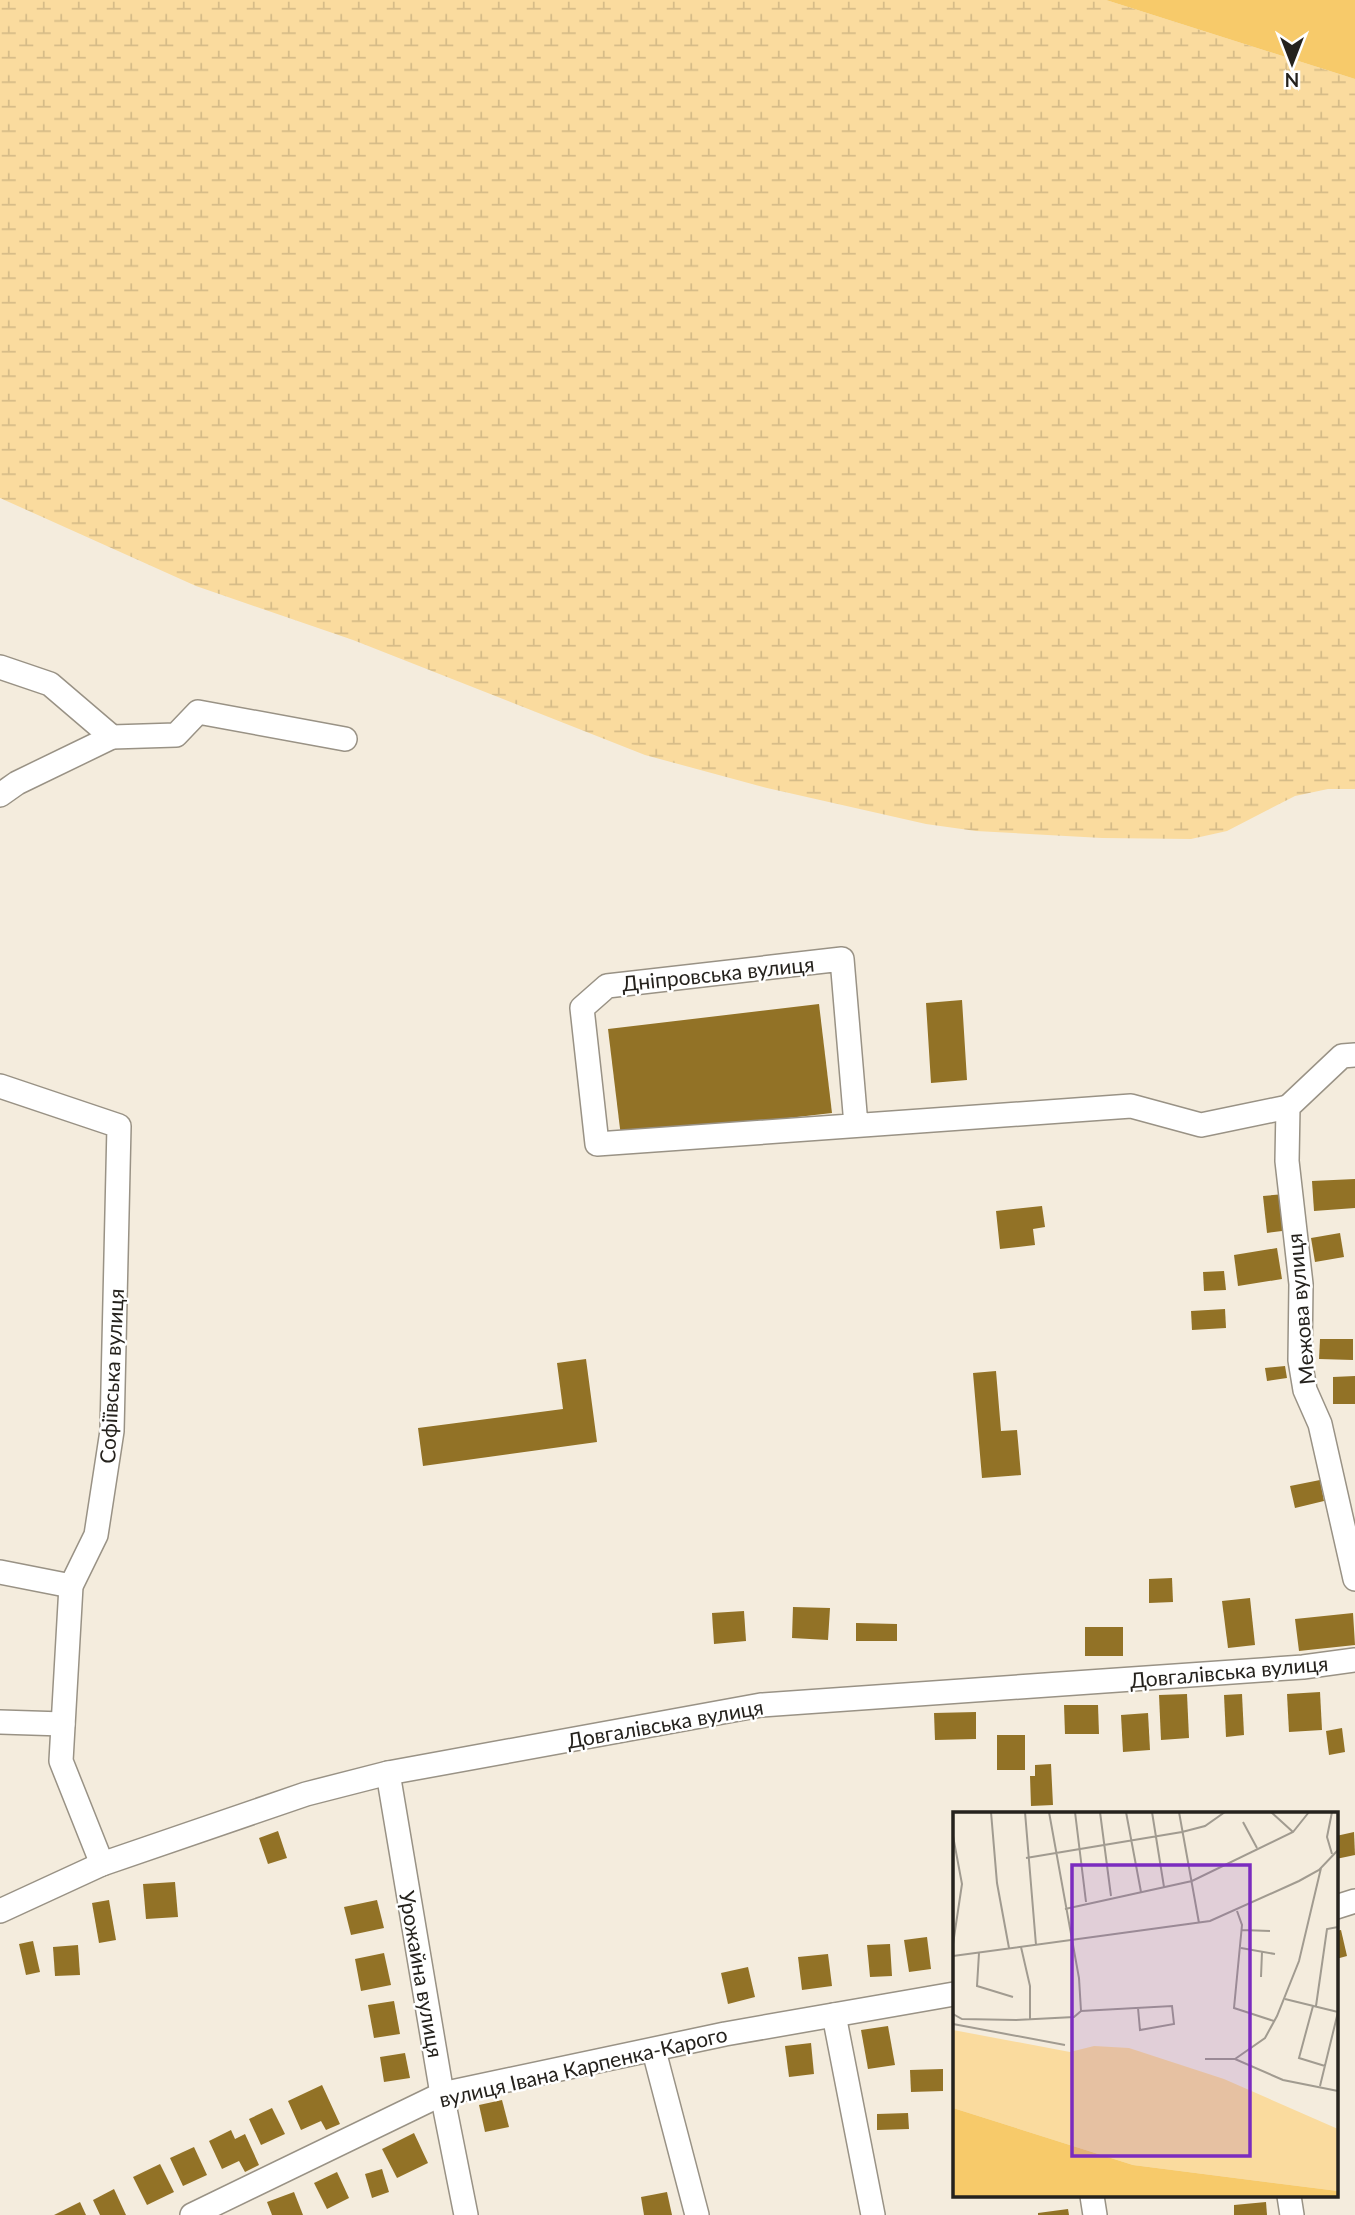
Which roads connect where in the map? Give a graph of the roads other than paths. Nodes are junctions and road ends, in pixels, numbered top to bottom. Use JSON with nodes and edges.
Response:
{"nodes":[{"id":1,"x":0,"y":667,"type":"edge"},
{"id":2,"x":112,"y":737,"type":"junction"},
{"id":3,"x":345,"y":739,"type":"dead end"},
{"id":4,"x":0,"y":796,"type":"edge"},
{"id":5,"x":1348,"y":1055,"type":"edge"},
{"id":6,"x":0,"y":1086,"type":"edge"},
{"id":7,"x":1288,"y":1107,"type":"junction"},
{"id":8,"x":856,"y":1125,"type":"junction"},
{"id":9,"x":0,"y":1572,"type":"edge"},
{"id":10,"x":1355,"y":1579,"type":"edge"},
{"id":11,"x":71,"y":1586,"type":"junction"},
{"id":12,"x":1355,"y":1660,"type":"edge"},
{"id":13,"x":0,"y":1722,"type":"edge"},
{"id":14,"x":62,"y":1724,"type":"junction"},
{"id":15,"x":388,"y":1773,"type":"junction"},
{"id":16,"x":102,"y":1864,"type":"junction"},
{"id":17,"x":1355,"y":1901,"type":"edge"},
{"id":18,"x":1338,"y":1906,"type":"edge"},
{"id":19,"x":0,"y":1911,"type":"edge"},
{"id":20,"x":953,"y":1994,"type":"edge"},
{"id":21,"x":834,"y":2015,"type":"junction"},
{"id":22,"x":654,"y":2051,"type":"junction"},
{"id":23,"x":442,"y":2094,"type":"junction"},
{"id":24,"x":192,"y":2215,"type":"edge"},
{"id":25,"x":466,"y":2215,"type":"edge"},
{"id":26,"x":697,"y":2215,"type":"edge"},
{"id":27,"x":873,"y":2215,"type":"edge"}],
"edges":[{"from":1,"to":2,"type":"street"},
{"from":2,"to":3,"type":"street"},
{"from":2,"to":4,"type":"street"},
{"from":5,"to":7,"type":"street"},
{"from":6,"to":11,"type":"street","name":"Софіївська вулиця"},
{"from":7,"to":8,"type":"street","name":"Дніпровська вулиця"},
{"from":7,"to":10,"type":"street","name":"Межова вулиця"},
{"from":8,"to":8,"type":"street","name":"Дніпровська вулиця"},
{"from":9,"to":11,"type":"street"},
{"from":11,"to":14,"type":"street","name":"Софіївська вулиця"},
{"from":12,"to":15,"type":"street","name":"Довгалівська вулиця"},
{"from":13,"to":14,"type":"street"},
{"from":14,"to":16,"type":"street","name":"Софіївська вулиця"},
{"from":15,"to":16,"type":"street","name":"Довгалівська вулиця"},
{"from":15,"to":23,"type":"street","name":"Урожайна вулиця"},
{"from":16,"to":19,"type":"street","name":"Довгалівська вулиця"},
{"from":17,"to":18,"type":"street"},
{"from":20,"to":21,"type":"street","name":"вулиця Івана Карпенка-Карого"},
{"from":21,"to":22,"type":"street","name":"вулиця Івана Карпенка-Карого"},
{"from":21,"to":27,"type":"street"},
{"from":22,"to":23,"type":"street","name":"вулиця Івана Карпенка-Карого"},
{"from":22,"to":26,"type":"street"},
{"from":23,"to":24,"type":"street","name":"вулиця Івана Карпенка-Карого"},
{"from":23,"to":25,"type":"street","name":"Урожайна вулиця"}]}
